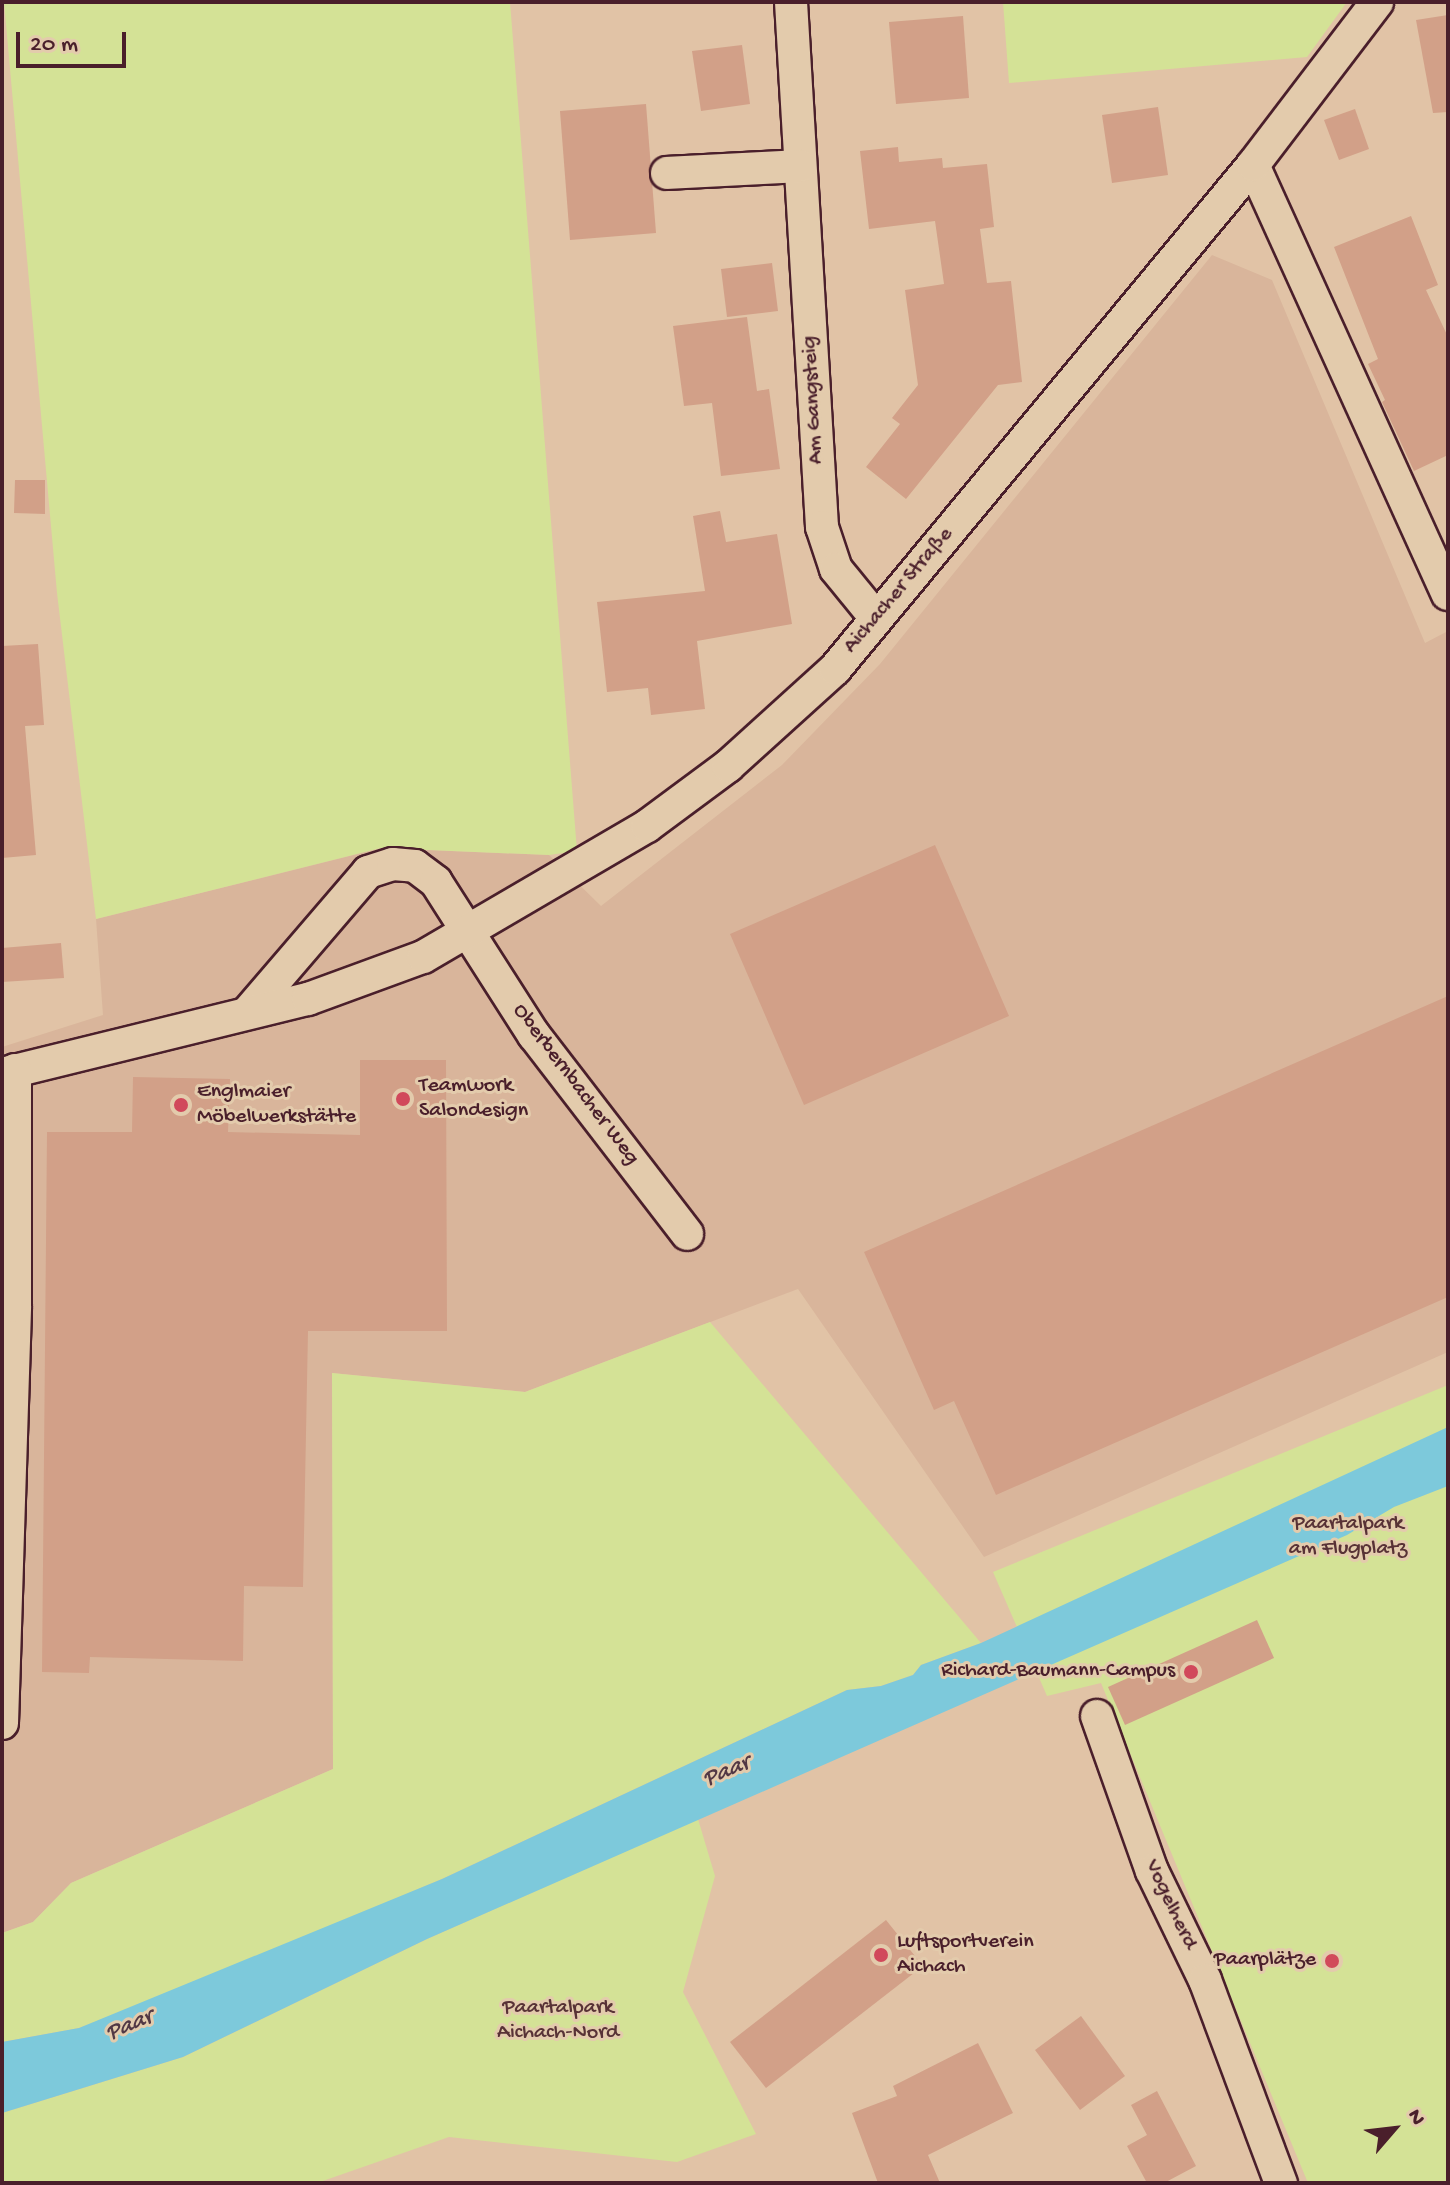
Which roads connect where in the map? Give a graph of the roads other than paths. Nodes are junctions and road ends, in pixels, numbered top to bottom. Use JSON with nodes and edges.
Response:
{"nodes":[{"id":1,"x":791,"y":2,"type":"edge"},
{"id":2,"x":1377,"y":2,"type":"edge"},
{"id":3,"x":1253,"y":165,"type":"junction"},
{"id":4,"x":800,"y":166,"type":"junction"},
{"id":5,"x":667,"y":173,"type":"dead end"},
{"id":6,"x":1448,"y":594,"type":"edge"},
{"id":7,"x":876,"y":618,"type":"junction"},
{"id":8,"x":468,"y":933,"type":"junction"},
{"id":9,"x":248,"y":1012,"type":"junction"},
{"id":10,"x":8,"y":1072,"type":"edge"},
{"id":11,"x":687,"y":1234,"type":"dead end"},
{"id":12,"x":1097,"y":1716,"type":"dead end"},
{"id":13,"x":2,"y":1723,"type":"edge"},
{"id":14,"x":1281,"y":2183,"type":"edge"}],
"edges":[{"from":1,"to":4,"type":"street","name":"Am Gangsteig"},
{"from":2,"to":3,"type":"street","name":"Aichacher Straße"},
{"from":3,"to":6,"type":"street"},
{"from":3,"to":7,"type":"street","name":"Aichacher Straße"},
{"from":4,"to":5,"type":"street"},
{"from":4,"to":7,"type":"street","name":"Am Gangsteig"},
{"from":7,"to":8,"type":"street","name":"Aichacher Straße"},
{"from":8,"to":9,"type":"street"},
{"from":8,"to":9,"type":"street","name":"Oberbernbacher Weg"},
{"from":8,"to":11,"type":"street","name":"Oberbernbacher Weg"},
{"from":9,"to":10,"type":"street"},
{"from":10,"to":13,"type":"street"},
{"from":12,"to":14,"type":"street","name":"Vogelherd"}]}
